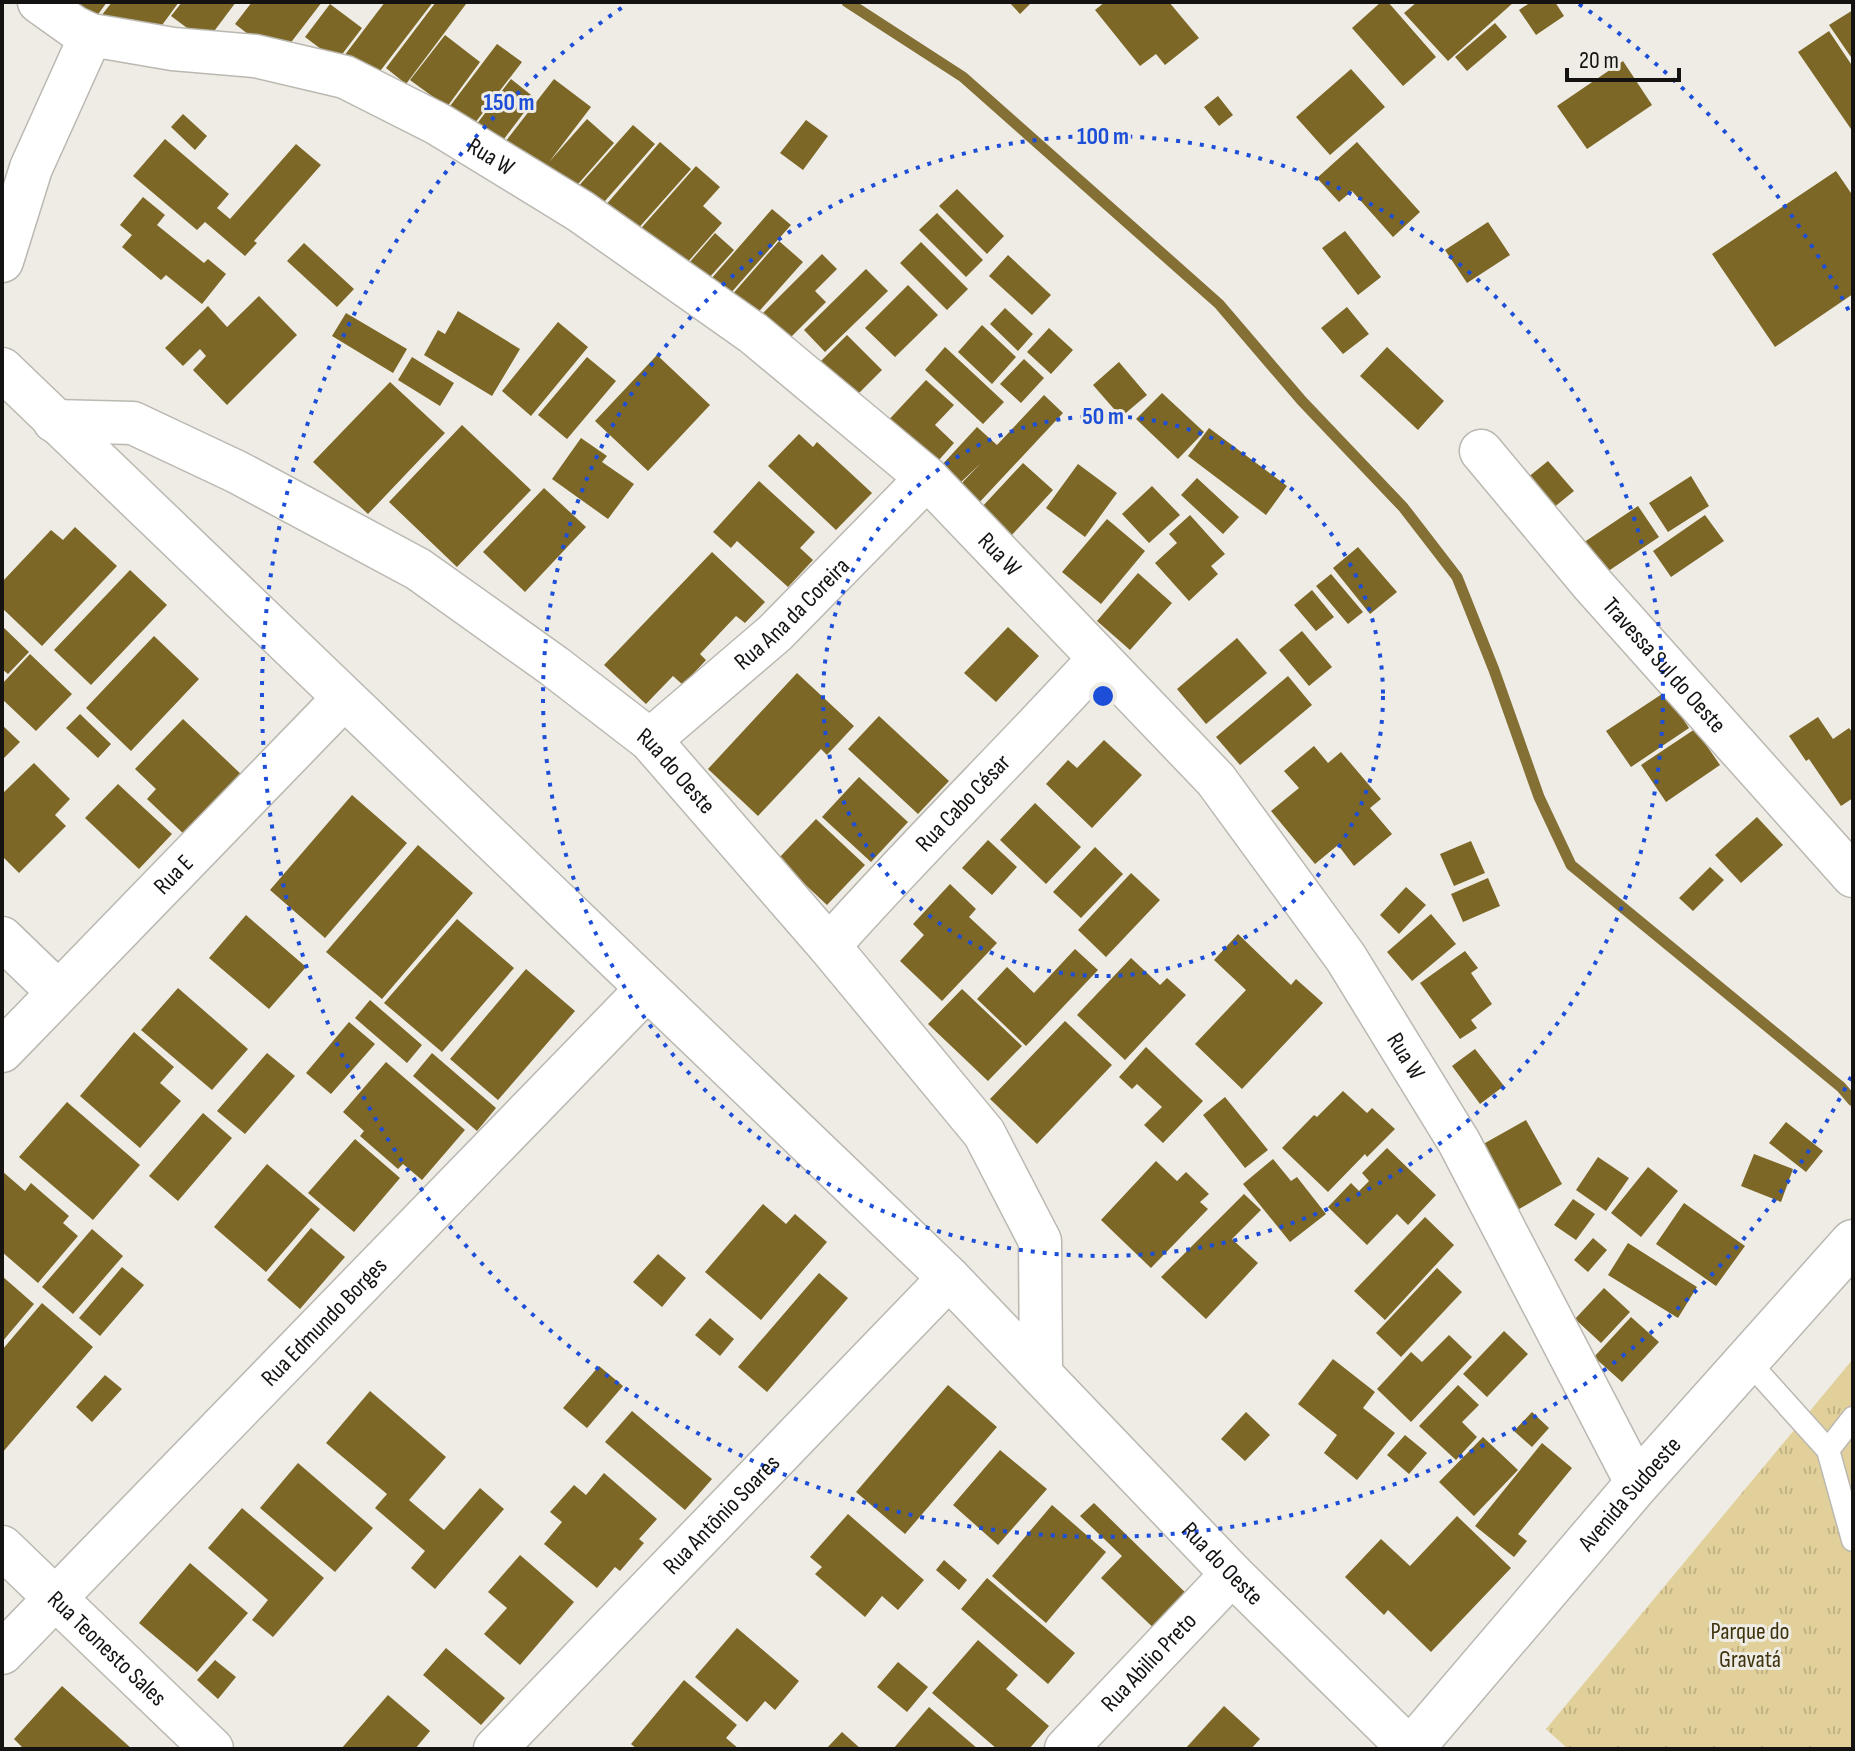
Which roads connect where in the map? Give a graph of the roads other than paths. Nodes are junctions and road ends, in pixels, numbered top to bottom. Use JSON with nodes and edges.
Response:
{"nodes":[{"id":1,"x":39,"y":2,"type":"edge"},
{"id":2,"x":91,"y":35,"type":"junction"},
{"id":3,"x":2,"y":261,"type":"edge"},
{"id":4,"x":2,"y":369,"type":"edge"},
{"id":5,"x":54,"y":421,"type":"junction"},
{"id":6,"x":1481,"y":451,"type":"dead end"},
{"id":7,"x":927,"y":478,"type":"junction"},
{"id":8,"x":1098,"y":660,"type":"junction"},
{"id":9,"x":344,"y":698,"type":"junction"},
{"id":10,"x":650,"y":740,"type":"junction"},
{"id":11,"x":1853,"y":876,"type":"edge"},
{"id":12,"x":2,"y":938,"type":"edge"},
{"id":13,"x":829,"y":946,"type":"junction"},
{"id":14,"x":647,"y":989,"type":"junction"},
{"id":15,"x":58,"y":992,"type":"junction"},
{"id":16,"x":2,"y":1051,"type":"edge"},
{"id":17,"x":1853,"y":1242,"type":"edge"},
{"id":18,"x":949,"y":1278,"type":"junction"},
{"id":19,"x":1747,"y":1360,"type":"junction"},
{"id":20,"x":1041,"y":1374,"type":"junction"},
{"id":21,"x":1853,"y":1418,"type":"edge"},
{"id":22,"x":1828,"y":1450,"type":"junction"},
{"id":23,"x":1637,"y":1484,"type":"junction"},
{"id":24,"x":1853,"y":1540,"type":"edge"},
{"id":25,"x":2,"y":1547,"type":"edge"},
{"id":26,"x":1232,"y":1574,"type":"junction"},
{"id":27,"x":54,"y":1597,"type":"junction"},
{"id":28,"x":2,"y":1653,"type":"edge"},
{"id":29,"x":212,"y":1749,"type":"edge"},
{"id":30,"x":495,"y":1749,"type":"edge"},
{"id":31,"x":1066,"y":1749,"type":"edge"},
{"id":32,"x":1410,"y":1749,"type":"edge"}],
"edges":[{"from":1,"to":2,"type":"street","name":"Rua W"},
{"from":2,"to":3,"type":"street"},
{"from":2,"to":7,"type":"street","name":"Rua W"},
{"from":4,"to":5,"type":"street","name":"Rua do Oeste"},
{"from":5,"to":9,"type":"street","name":"Rua do Oeste"},
{"from":5,"to":10,"type":"street","name":"Rua do Oeste"},
{"from":6,"to":11,"type":"street","name":"Travessa Sul do Oeste"},
{"from":7,"to":8,"type":"street","name":"Rua W"},
{"from":7,"to":10,"type":"street","name":"Rua Ana da Coreira"},
{"from":8,"to":13,"type":"street","name":"Rua Cabo César"},
{"from":8,"to":23,"type":"street","name":"Rua W"},
{"from":9,"to":14,"type":"street","name":"Rua do Oeste"},
{"from":9,"to":15,"type":"street","name":"Rua E"},
{"from":10,"to":13,"type":"street","name":"Rua do Oeste"},
{"from":12,"to":15,"type":"street"},
{"from":13,"to":20,"type":"street","name":"Rua do Oeste"},
{"from":14,"to":18,"type":"street","name":"Rua do Oeste"},
{"from":14,"to":27,"type":"street","name":"Rua Edmundo Borges"},
{"from":15,"to":16,"type":"street","name":"Rua E"},
{"from":17,"to":19,"type":"street","name":"Avenida Sudoeste"},
{"from":18,"to":20,"type":"street","name":"Rua do Oeste"},
{"from":18,"to":30,"type":"street","name":"Rua Antônio Soares"},
{"from":19,"to":22,"type":"lane"},
{"from":19,"to":23,"type":"street","name":"Avenida Sudoeste"},
{"from":20,"to":26,"type":"street","name":"Rua do Oeste"},
{"from":21,"to":22,"type":"lane"},
{"from":22,"to":24,"type":"lane"},
{"from":23,"to":32,"type":"street","name":"Avenida Sudoeste"},
{"from":25,"to":27,"type":"street","name":"Rua Teonesto Sales"},
{"from":26,"to":31,"type":"street","name":"Rua Abilio Preto"},
{"from":26,"to":32,"type":"street","name":"Rua do Oeste"},
{"from":27,"to":28,"type":"street","name":"Rua Edmundo Borges"},
{"from":27,"to":29,"type":"street","name":"Rua Teonesto Sales"}]}
